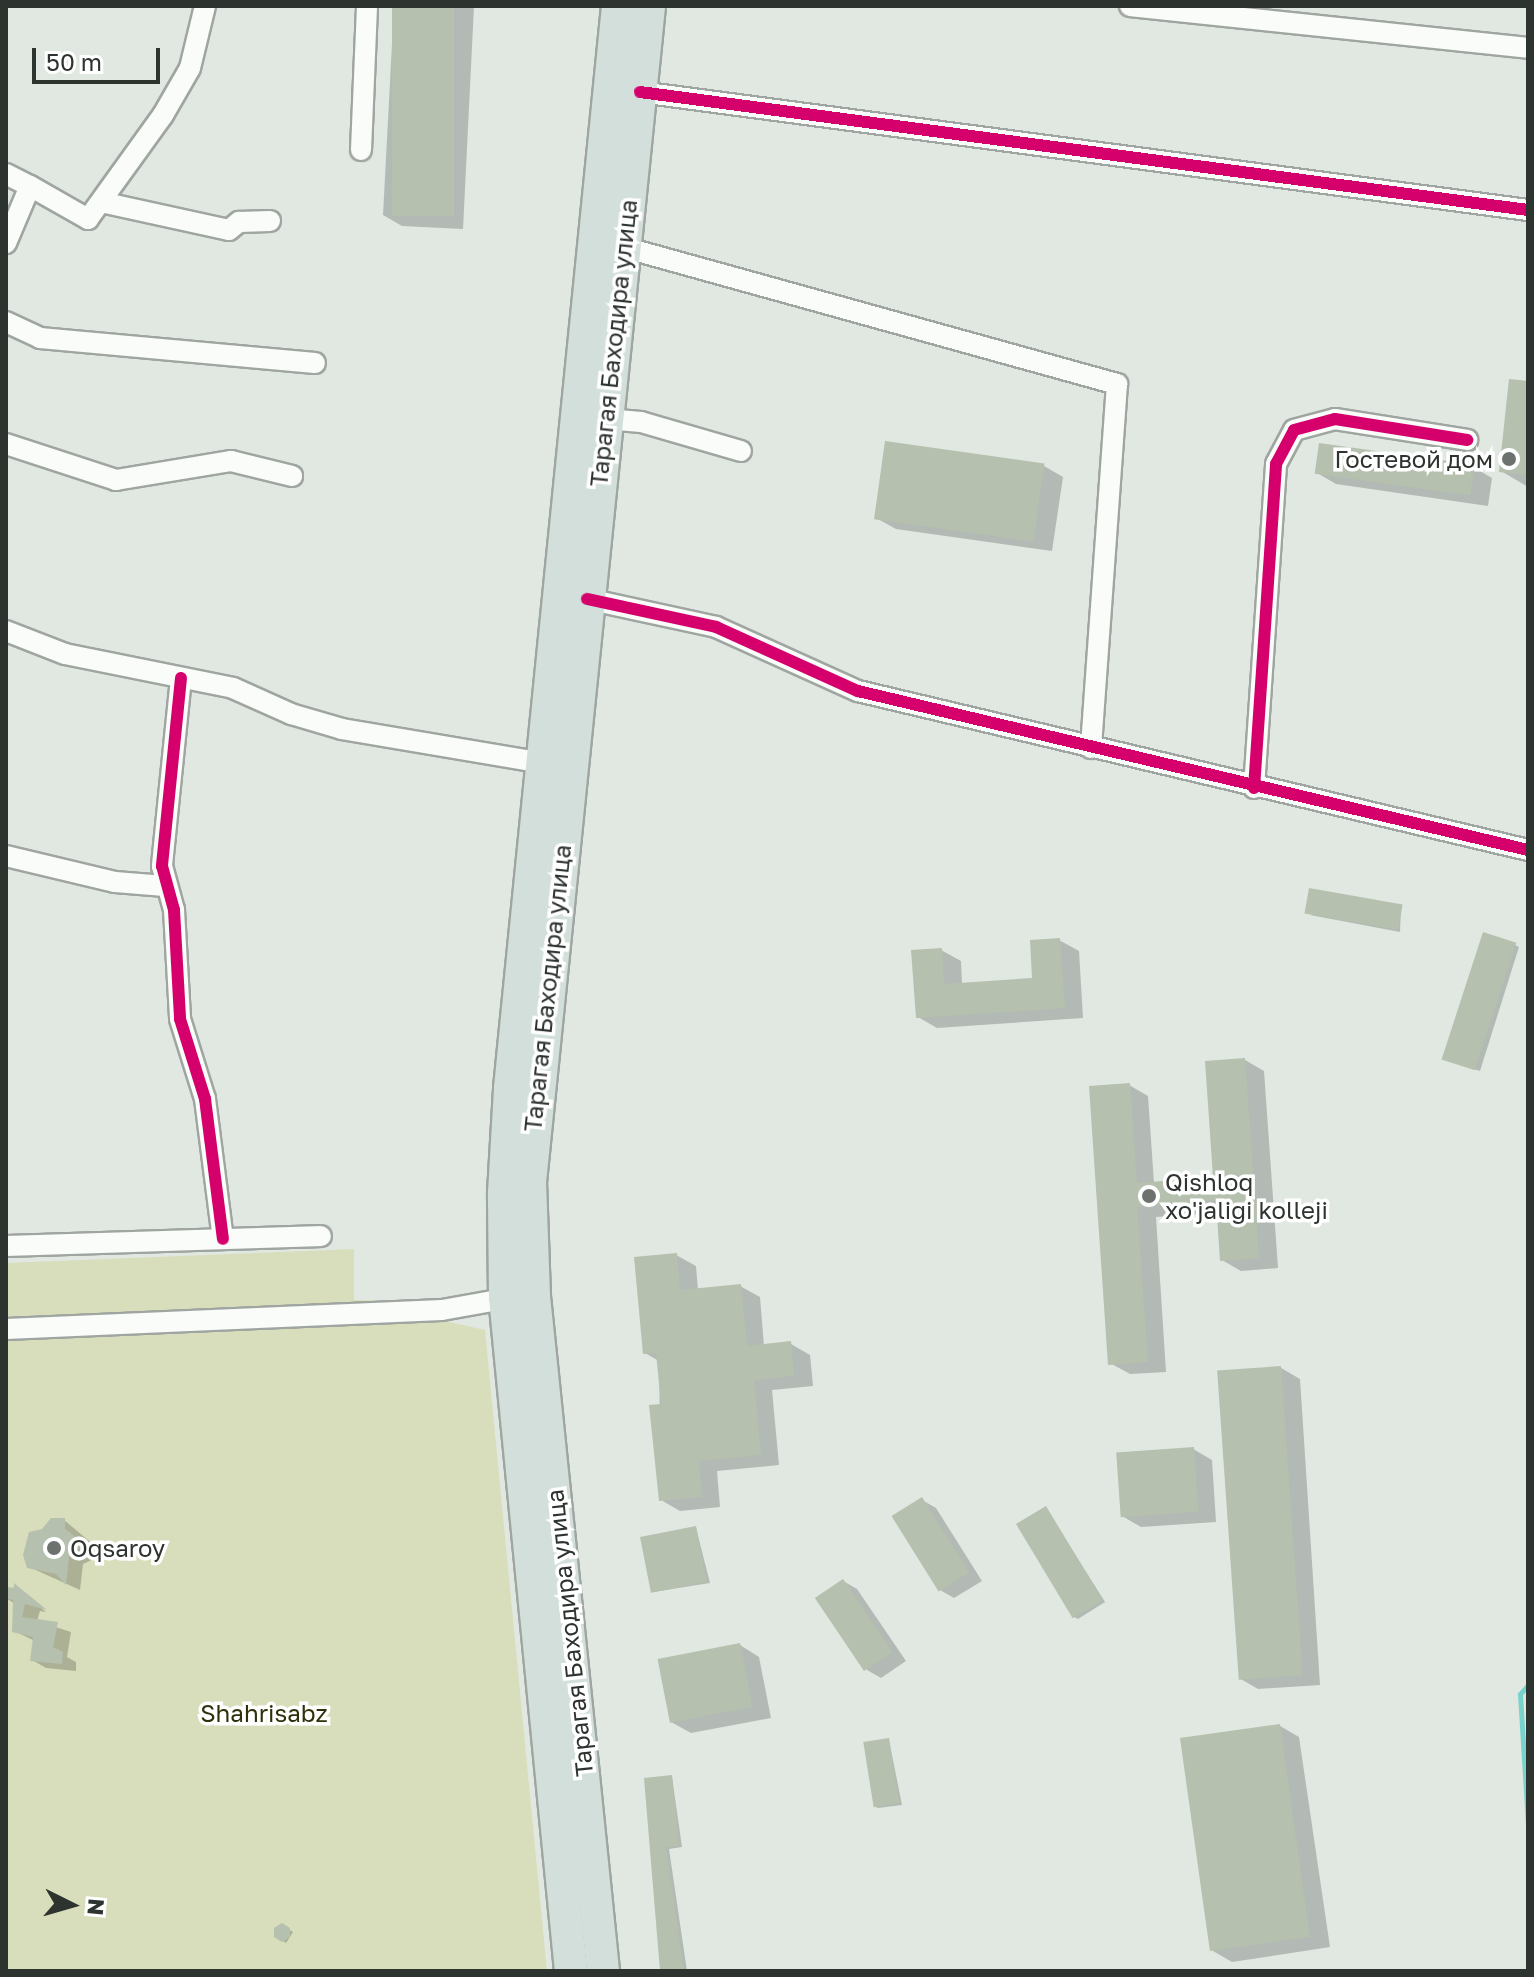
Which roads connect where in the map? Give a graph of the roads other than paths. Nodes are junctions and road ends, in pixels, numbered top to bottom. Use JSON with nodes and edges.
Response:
{"nodes":[{"id":1,"x":205,"y":6,"type":"edge"},
{"id":2,"x":367,"y":6,"type":"edge"},
{"id":3,"x":618,"y":6,"type":"edge"},
{"id":4,"x":649,"y":6,"type":"edge"},
{"id":5,"x":1130,"y":6,"type":"edge"},
{"id":6,"x":1528,"y":48,"type":"edge"},
{"id":7,"x":640,"y":92,"type":"junction"},
{"id":8,"x":361,"y":150,"type":"dead end"},
{"id":9,"x":6,"y":174,"type":"edge"},
{"id":10,"x":30,"y":186,"type":"junction"},
{"id":11,"x":101,"y":202,"type":"junction"},
{"id":12,"x":1528,"y":210,"type":"edge"},
{"id":13,"x":270,"y":221,"type":"dead end"},
{"id":14,"x":6,"y":243,"type":"edge"},
{"id":15,"x":623,"y":247,"type":"junction"},
{"id":16,"x":6,"y":322,"type":"edge"},
{"id":17,"x":315,"y":363,"type":"dead end"},
{"id":18,"x":606,"y":419,"type":"junction"},
{"id":19,"x":1467,"y":440,"type":"dead end"},
{"id":20,"x":6,"y":444,"type":"edge"},
{"id":21,"x":741,"y":451,"type":"dead end"},
{"id":22,"x":292,"y":476,"type":"dead end"},
{"id":23,"x":587,"y":599,"type":"junction"},
{"id":24,"x":6,"y":631,"type":"edge"},
{"id":25,"x":181,"y":678,"type":"junction"},
{"id":26,"x":1091,"y":748,"type":"junction"},
{"id":27,"x":543,"y":763,"type":"junction"},
{"id":28,"x":1254,"y":788,"type":"junction"},
{"id":29,"x":1528,"y":850,"type":"edge"},
{"id":30,"x":6,"y":856,"type":"edge"},
{"id":31,"x":165,"y":886,"type":"junction"},
{"id":32,"x":321,"y":1236,"type":"dead end"},
{"id":33,"x":223,"y":1239,"type":"junction"},
{"id":34,"x":6,"y":1246,"type":"edge"},
{"id":35,"x":520,"y":1297,"type":"junction"},
{"id":36,"x":6,"y":1329,"type":"edge"},
{"id":37,"x":571,"y":1971,"type":"edge"},
{"id":38,"x":603,"y":1971,"type":"edge"}],
"edges":[{"from":1,"to":11,"type":"street"},
{"from":2,"to":8,"type":"street"},
{"from":3,"to":27,"type":"main road","name":"Тарагая Баходира улица"},
{"from":4,"to":7,"type":"main road","name":"Тарагая Баходира улица"},
{"from":5,"to":6,"type":"street"},
{"from":7,"to":12,"type":"street"},
{"from":7,"to":15,"type":"main road","name":"Тарагая Баходира улица"},
{"from":9,"to":10,"type":"street"},
{"from":10,"to":11,"type":"street"},
{"from":10,"to":14,"type":"street"},
{"from":11,"to":13,"type":"street"},
{"from":15,"to":18,"type":"main road","name":"Тарагая Баходира улица"},
{"from":15,"to":26,"type":"street"},
{"from":16,"to":17,"type":"street"},
{"from":18,"to":21,"type":"street"},
{"from":18,"to":23,"type":"main road","name":"Тарагая Баходира улица"},
{"from":19,"to":28,"type":"street"},
{"from":20,"to":22,"type":"street"},
{"from":23,"to":26,"type":"street"},
{"from":23,"to":35,"type":"main road","name":"Тарагая Баходира улица"},
{"from":24,"to":25,"type":"street"},
{"from":25,"to":27,"type":"street"},
{"from":25,"to":31,"type":"street"},
{"from":26,"to":28,"type":"street"},
{"from":27,"to":35,"type":"main road","name":"Тарагая Баходира улица"},
{"from":28,"to":29,"type":"street"},
{"from":30,"to":31,"type":"street"},
{"from":31,"to":33,"type":"street"},
{"from":32,"to":33,"type":"street"},
{"from":33,"to":34,"type":"street"},
{"from":35,"to":36,"type":"street"},
{"from":35,"to":37,"type":"main road","name":"Тарагая Баходира улица"},
{"from":35,"to":38,"type":"main road","name":"Тарагая Баходира улица"}]}
